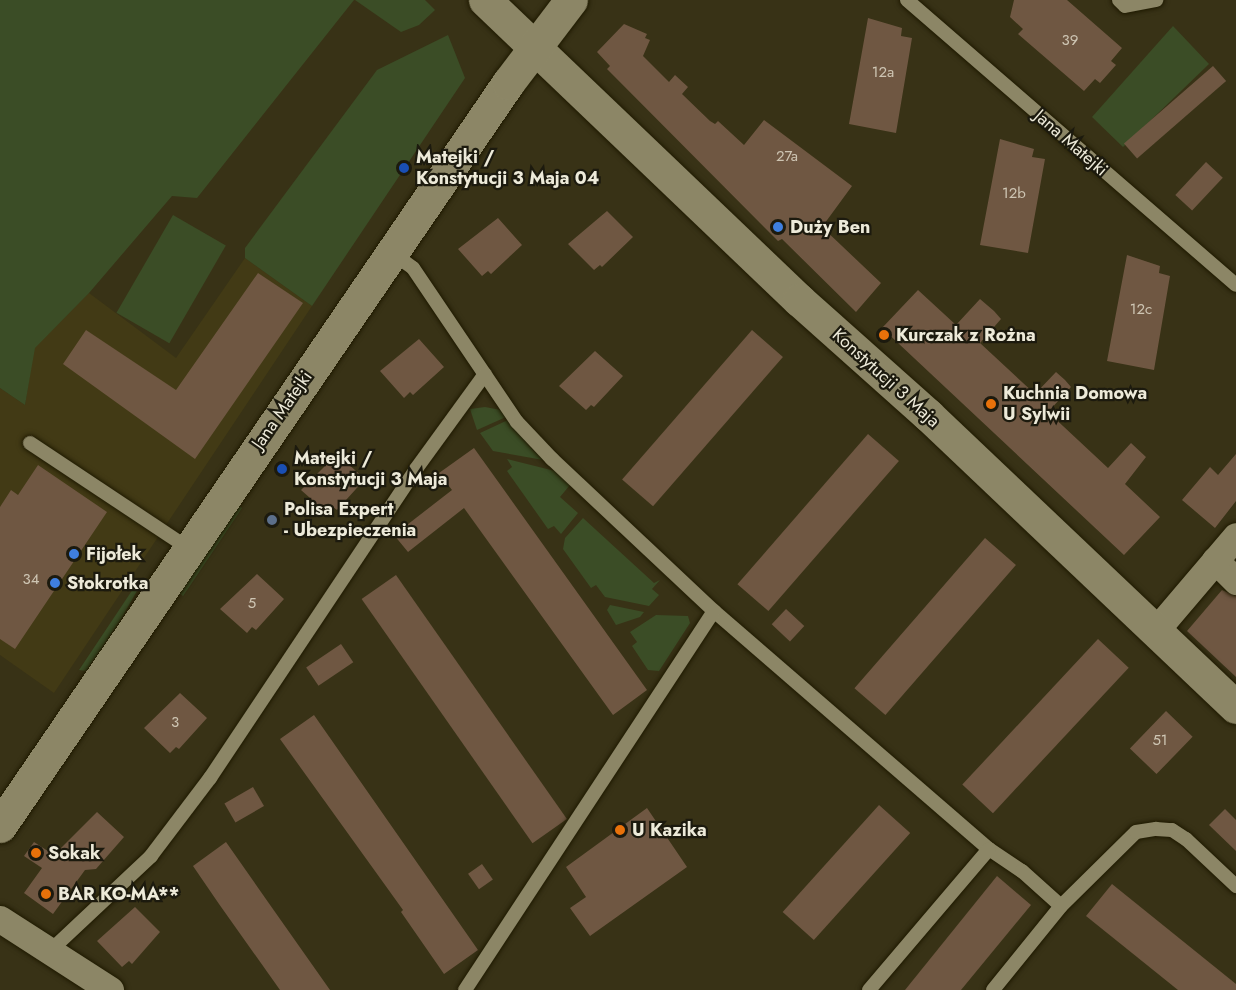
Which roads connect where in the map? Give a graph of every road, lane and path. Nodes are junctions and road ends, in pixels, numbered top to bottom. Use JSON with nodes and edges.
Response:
{"nodes":[{"id":1,"x":485,"y":0,"type":"edge"},
{"id":2,"x":571,"y":0,"type":"edge"},
{"id":3,"x":907,"y":0,"type":"edge"},
{"id":4,"x":1119,"y":0,"type":"edge"},
{"id":5,"x":1156,"y":0,"type":"edge"},
{"id":6,"x":535,"y":49,"type":"junction"},
{"id":7,"x":391,"y":252,"type":"junction"},
{"id":8,"x":1236,"y":285,"type":"edge"},
{"id":9,"x":485,"y":374,"type":"junction"},
{"id":10,"x":30,"y":443,"type":"dead end"},
{"id":11,"x":1236,"y":536,"type":"edge"},
{"id":12,"x":188,"y":548,"type":"junction"},
{"id":13,"x":1215,"y":560,"type":"junction"},
{"id":14,"x":1236,"y":581,"type":"edge"},
{"id":15,"x":714,"y":611,"type":"junction"},
{"id":16,"x":1155,"y":630,"type":"junction"},
{"id":17,"x":1236,"y":707,"type":"edge"},
{"id":18,"x":0,"y":825,"type":"edge"},
{"id":19,"x":989,"y":849,"type":"junction"},
{"id":20,"x":1236,"y":886,"type":"edge"},
{"id":21,"x":1061,"y":906,"type":"junction"},
{"id":22,"x":0,"y":919,"type":"edge"},
{"id":23,"x":50,"y":951,"type":"junction"},
{"id":24,"x":110,"y":990,"type":"edge"},
{"id":25,"x":465,"y":990,"type":"edge"},
{"id":26,"x":869,"y":990,"type":"edge"},
{"id":27,"x":993,"y":990,"type":"edge"}],
"edges":[{"from":1,"to":6,"type":"street","name":"Konstytucji 3 Maja"},
{"from":2,"to":6,"type":"street","name":"Jana Matejki"},
{"from":3,"to":8,"type":"lane","name":"Jana Matejki"},
{"from":4,"to":5,"type":"lane"},
{"from":6,"to":7,"type":"street","name":"Jana Matejki"},
{"from":6,"to":16,"type":"street","name":"Konstytucji 3 Maja"},
{"from":7,"to":9,"type":"lane"},
{"from":7,"to":12,"type":"street","name":"Jana Matejki"},
{"from":9,"to":15,"type":"lane"},
{"from":9,"to":23,"type":"lane"},
{"from":10,"to":12,"type":"lane"},
{"from":11,"to":13,"type":"street"},
{"from":12,"to":18,"type":"street","name":"Jana Matejki"},
{"from":13,"to":14,"type":"street"},
{"from":13,"to":16,"type":"street"},
{"from":15,"to":19,"type":"lane"},
{"from":15,"to":25,"type":"lane"},
{"from":16,"to":17,"type":"street","name":"Konstytucji 3 Maja"},
{"from":19,"to":21,"type":"lane"},
{"from":19,"to":26,"type":"lane"},
{"from":20,"to":21,"type":"lane"},
{"from":21,"to":27,"type":"lane"},
{"from":22,"to":23,"type":"street"},
{"from":23,"to":24,"type":"street"}]}
